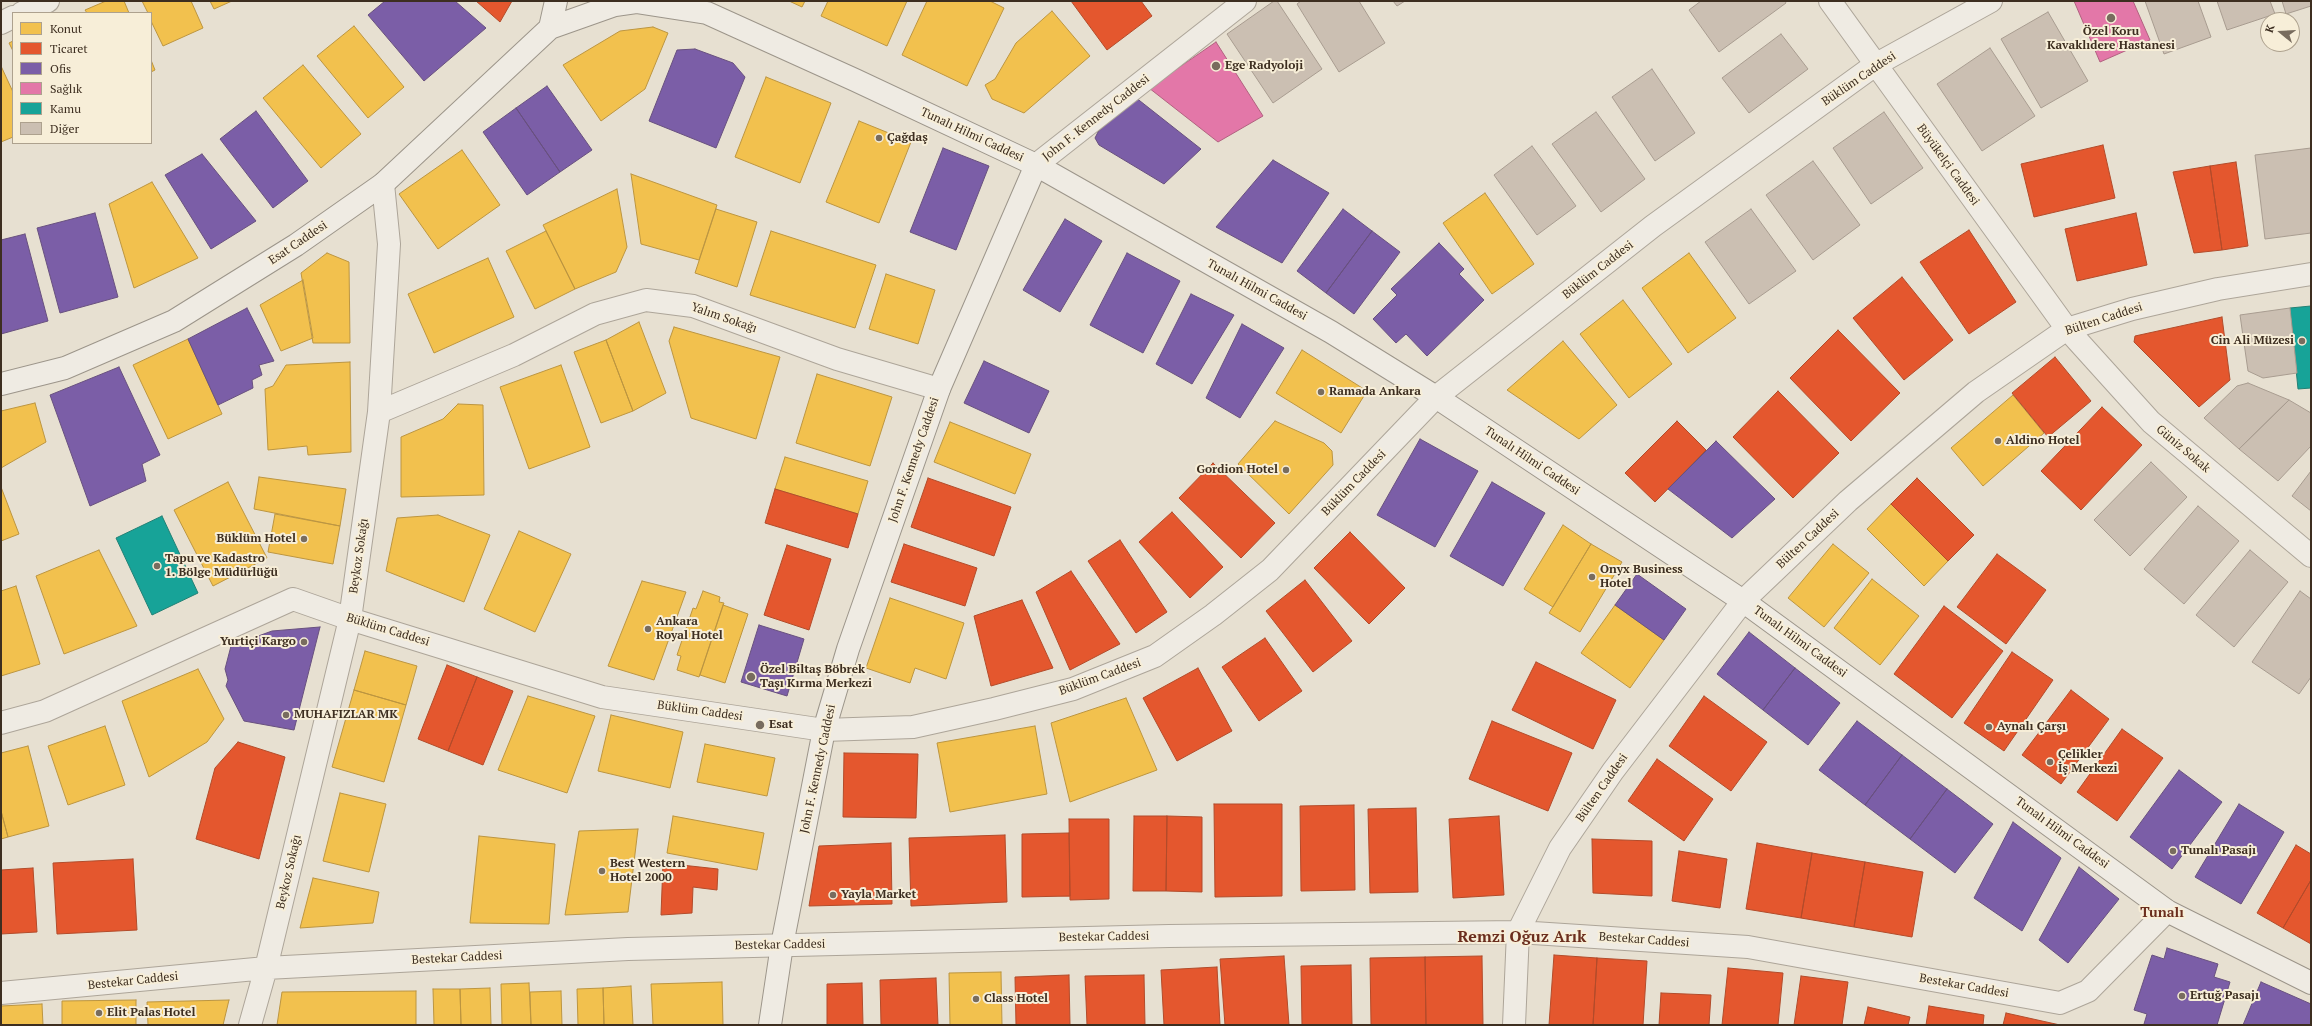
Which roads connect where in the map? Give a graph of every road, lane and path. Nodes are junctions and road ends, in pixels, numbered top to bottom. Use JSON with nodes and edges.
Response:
{"nodes":[{"id":1,"x":48,"y":1,"type":"edge"},
{"id":2,"x":556,"y":1,"type":"edge"},
{"id":3,"x":1244,"y":1,"type":"edge"},
{"id":4,"x":1830,"y":1,"type":"edge"},
{"id":5,"x":1991,"y":1,"type":"edge"},
{"id":6,"x":703,"y":7,"type":"edge"},
{"id":7,"x":24,"y":12,"type":"edge"},
{"id":8,"x":12,"y":18,"type":"edge"},
{"id":9,"x":1,"y":23,"type":"edge"},
{"id":10,"x":550,"y":28,"type":"junction"},
{"id":11,"x":1875,"y":65,"type":"junction"},
{"id":12,"x":1036,"y":165,"type":"junction"},
{"id":13,"x":382,"y":184,"type":"junction"},
{"id":14,"x":2311,"y":274,"type":"edge"},
{"id":15,"x":2067,"y":329,"type":"junction"},
{"id":16,"x":1,"y":384,"type":"edge"},
{"id":17,"x":939,"y":389,"type":"junction"},
{"id":18,"x":1436,"y":397,"type":"junction"},
{"id":19,"x":379,"y":412,"type":"junction"},
{"id":20,"x":2311,"y":556,"type":"edge"},
{"id":21,"x":1743,"y":601,"type":"junction"},
{"id":22,"x":350,"y":619,"type":"junction"},
{"id":23,"x":1,"y":723,"type":"edge"},
{"id":24,"x":824,"y":730,"type":"junction"},
{"id":25,"x":2167,"y":910,"type":"junction"},
{"id":26,"x":1518,"y":932,"type":"junction"},
{"id":27,"x":782,"y":945,"type":"junction"},
{"id":28,"x":266,"y":968,"type":"junction"},
{"id":29,"x":2311,"y":983,"type":"edge"},
{"id":30,"x":1,"y":993,"type":"edge"},
{"id":31,"x":250,"y":1025,"type":"edge"},
{"id":32,"x":770,"y":1025,"type":"edge"},
{"id":33,"x":1514,"y":1025,"type":"edge"}],
"edges":[{"from":1,"to":7,"type":"street"},
{"from":2,"to":10,"type":"street"},
{"from":3,"to":12,"type":"street","name":"John F. Kennedy Caddesi"},
{"from":4,"to":11,"type":"street","name":"Büyükelçi Caddesi"},
{"from":5,"to":11,"type":"street","name":"Büklüm Caddesi"},
{"from":6,"to":10,"type":"street","name":"Tunalı Hilmi Caddesi"},
{"from":6,"to":12,"type":"street","name":"Tunalı Hilmi Caddesi"},
{"from":8,"to":9,"type":"street"},
{"from":10,"to":13,"type":"street","name":"Esat Caddesi"},
{"from":11,"to":15,"type":"street","name":"Büyükelçi Caddesi"},
{"from":11,"to":18,"type":"street","name":"Büklüm Caddesi"},
{"from":12,"to":17,"type":"street","name":"John F. Kennedy Caddesi"},
{"from":12,"to":18,"type":"street","name":"Tunalı Hilmi Caddesi"},
{"from":13,"to":16,"type":"street","name":"Esat Caddesi"},
{"from":13,"to":19,"type":"street","name":"Beykoz Sokağı"},
{"from":14,"to":15,"type":"street","name":"Bülten Caddesi"},
{"from":15,"to":20,"type":"street","name":"Güniz Sokak"},
{"from":15,"to":21,"type":"street","name":"Bülten Caddesi"},
{"from":17,"to":19,"type":"street","name":"Yalım Sokağı"},
{"from":17,"to":24,"type":"street","name":"John F. Kennedy Caddesi"},
{"from":18,"to":21,"type":"street","name":"Tunalı Hilmi Caddesi"},
{"from":18,"to":24,"type":"street","name":"Büklüm Caddesi"},
{"from":19,"to":22,"type":"street","name":"Beykoz Sokağı"},
{"from":21,"to":25,"type":"street","name":"Tunalı Hilmi Caddesi"},
{"from":21,"to":26,"type":"street","name":"Bülten Caddesi"},
{"from":22,"to":23,"type":"street","name":"Büklüm Caddesi"},
{"from":22,"to":24,"type":"street","name":"Büklüm Caddesi"},
{"from":22,"to":28,"type":"street","name":"Beykoz Sokağı"},
{"from":24,"to":27,"type":"street","name":"John F. Kennedy Caddesi"},
{"from":25,"to":26,"type":"street","name":"Bestekar Caddesi"},
{"from":25,"to":29,"type":"street","name":"Tunalı Hilmi Caddesi"},
{"from":26,"to":27,"type":"street","name":"Bestekar Caddesi"},
{"from":26,"to":33,"type":"street","name":"Bülten Caddesi"},
{"from":27,"to":28,"type":"street","name":"Bestekar Caddesi"},
{"from":27,"to":32,"type":"street","name":"John F. Kennedy Caddesi"},
{"from":28,"to":30,"type":"street","name":"Bestekar Caddesi"},
{"from":28,"to":31,"type":"street","name":"Beykoz Sokağı"}]}
